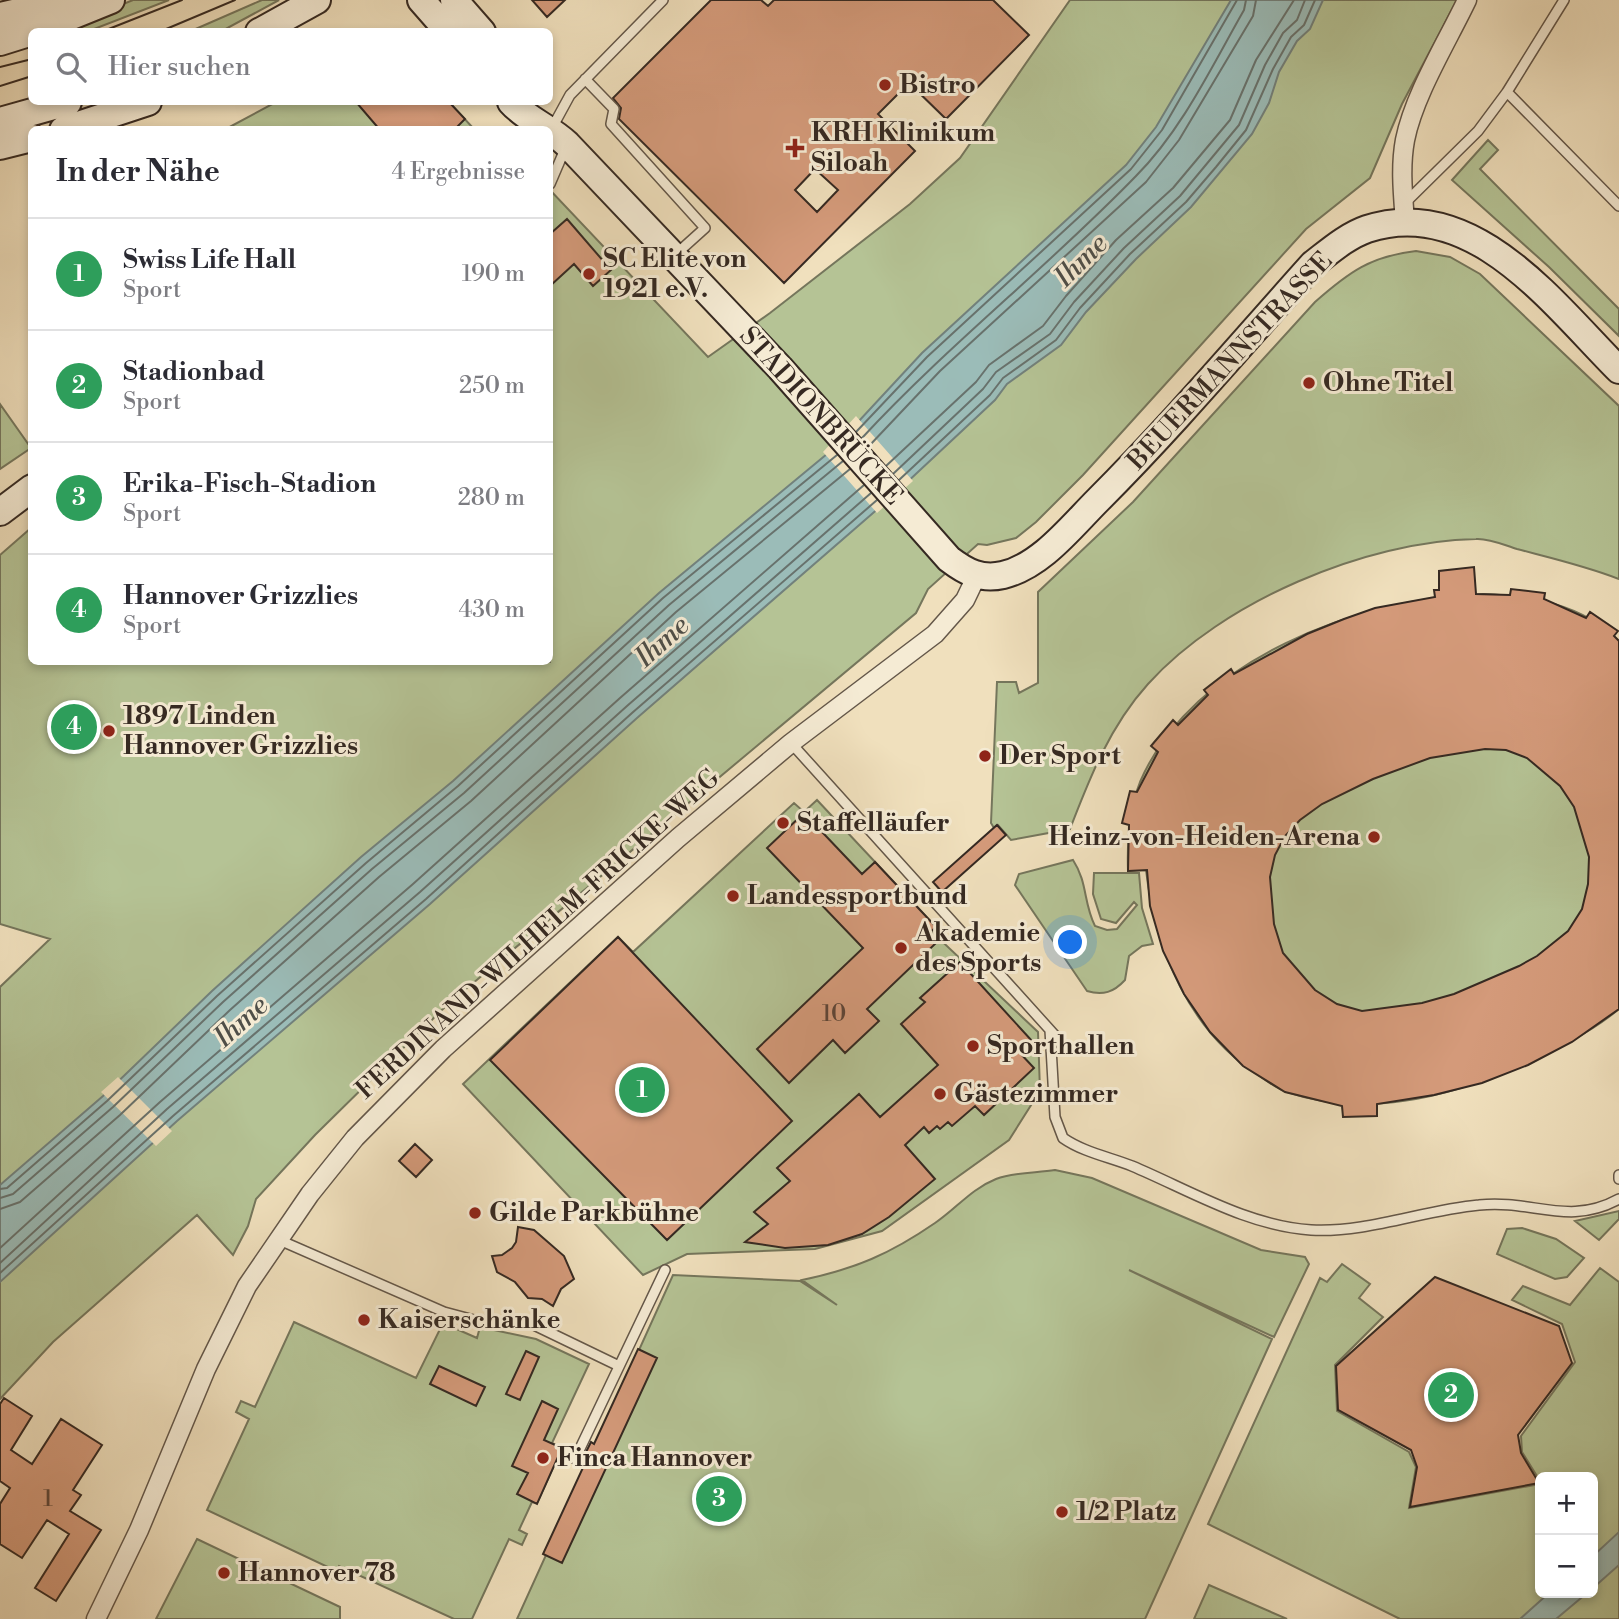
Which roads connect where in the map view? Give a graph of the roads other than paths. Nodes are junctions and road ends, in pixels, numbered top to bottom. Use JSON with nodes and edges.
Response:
{"nodes":[{"id":1,"x":72,"y":0,"type":"edge"},
{"id":2,"x":111,"y":0,"type":"edge"},
{"id":3,"x":317,"y":0,"type":"edge"},
{"id":4,"x":421,"y":0,"type":"edge"},
{"id":5,"x":454,"y":0,"type":"edge"},
{"id":6,"x":663,"y":0,"type":"edge"},
{"id":7,"x":1467,"y":0,"type":"edge"},
{"id":8,"x":1564,"y":0,"type":"edge"},
{"id":9,"x":0,"y":16,"type":"edge"},
{"id":10,"x":42,"y":28,"type":"edge"},
{"id":11,"x":266,"y":28,"type":"edge"},
{"id":12,"x":446,"y":28,"type":"edge"},
{"id":13,"x":478,"y":28,"type":"edge"},
{"id":14,"x":28,"y":33,"type":"edge"},
{"id":15,"x":0,"y":42,"type":"edge"},
{"id":16,"x":585,"y":79,"type":"junction"},
{"id":17,"x":1507,"y":92,"type":"junction"},
{"id":18,"x":57,"y":105,"type":"edge"},
{"id":19,"x":139,"y":105,"type":"edge"},
{"id":20,"x":513,"y":105,"type":"edge"},
{"id":21,"x":543,"y":105,"type":"edge"},
{"id":22,"x":0,"y":121,"type":"edge"},
{"id":23,"x":75,"y":126,"type":"edge"},
{"id":24,"x":541,"y":126,"type":"edge"},
{"id":25,"x":552,"y":126,"type":"edge"},
{"id":26,"x":556,"y":136,"type":"edge"},
{"id":27,"x":28,"y":139,"type":"edge"},
{"id":28,"x":0,"y":146,"type":"edge"},
{"id":29,"x":553,"y":160,"type":"edge"},
{"id":30,"x":1619,"y":206,"type":"edge"},
{"id":31,"x":1405,"y":213,"type":"junction"},
{"id":32,"x":674,"y":256,"type":"junction"},
{"id":33,"x":1619,"y":370,"type":"edge"},
{"id":34,"x":28,"y":491,"type":"edge"},
{"id":35,"x":0,"y":512,"type":"edge"},
{"id":36,"x":977,"y":575,"type":"junction"},
{"id":37,"x":791,"y":743,"type":"junction"},
{"id":38,"x":1050,"y":1030,"type":"junction"},
{"id":39,"x":1069,"y":1051,"type":"dead end"},
{"id":40,"x":1619,"y":1199,"type":"edge"},
{"id":41,"x":277,"y":1239,"type":"junction"},
{"id":42,"x":665,"y":1270,"type":"dead end"},
{"id":43,"x":619,"y":1366,"type":"junction"},
{"id":44,"x":575,"y":1460,"type":"dead end"},
{"id":45,"x":96,"y":1619,"type":"edge"}],
"edges":[{"from":1,"to":9,"type":"street"},
{"from":2,"to":10,"type":"street"},
{"from":3,"to":11,"type":"street"},
{"from":4,"to":12,"type":"street"},
{"from":5,"to":13,"type":"street"},
{"from":6,"to":16,"type":"lane"},
{"from":7,"to":31,"type":"street"},
{"from":8,"to":17,"type":"lane"},
{"from":14,"to":15,"type":"street"},
{"from":16,"to":26,"type":"lane"},
{"from":16,"to":32,"type":"lane"},
{"from":17,"to":30,"type":"lane"},
{"from":17,"to":31,"type":"lane"},
{"from":18,"to":22,"type":"street"},
{"from":19,"to":23,"type":"street"},
{"from":20,"to":24,"type":"street","name":"STADIONBRÜCKE"},
{"from":21,"to":25,"type":"street","name":"STADIONBRÜCKE"},
{"from":26,"to":29,"type":"lane"},
{"from":26,"to":32,"type":"street","name":"STADIONBRÜCKE"},
{"from":27,"to":28,"type":"street"},
{"from":31,"to":33,"type":"street","name":"BEUERMANNSTRASSE"},
{"from":31,"to":36,"type":"street","name":"BEUERMANNSTRASSE"},
{"from":32,"to":36,"type":"street","name":"STADIONBRÜCKE"},
{"from":34,"to":35,"type":"street"},
{"from":36,"to":37,"type":"street","name":"FERDINAND-WILHELM-FRICKE-WEG"},
{"from":37,"to":38,"type":"lane"},
{"from":37,"to":41,"type":"street","name":"FERDINAND-WILHELM-FRICKE-WEG"},
{"from":38,"to":39,"type":"lane"},
{"from":38,"to":40,"type":"lane"},
{"from":41,"to":43,"type":"lane"},
{"from":41,"to":45,"type":"street","name":"FERDINAND-WILHELM-FRICKE-WEG"},
{"from":42,"to":43,"type":"lane"},
{"from":43,"to":44,"type":"lane"}]}
